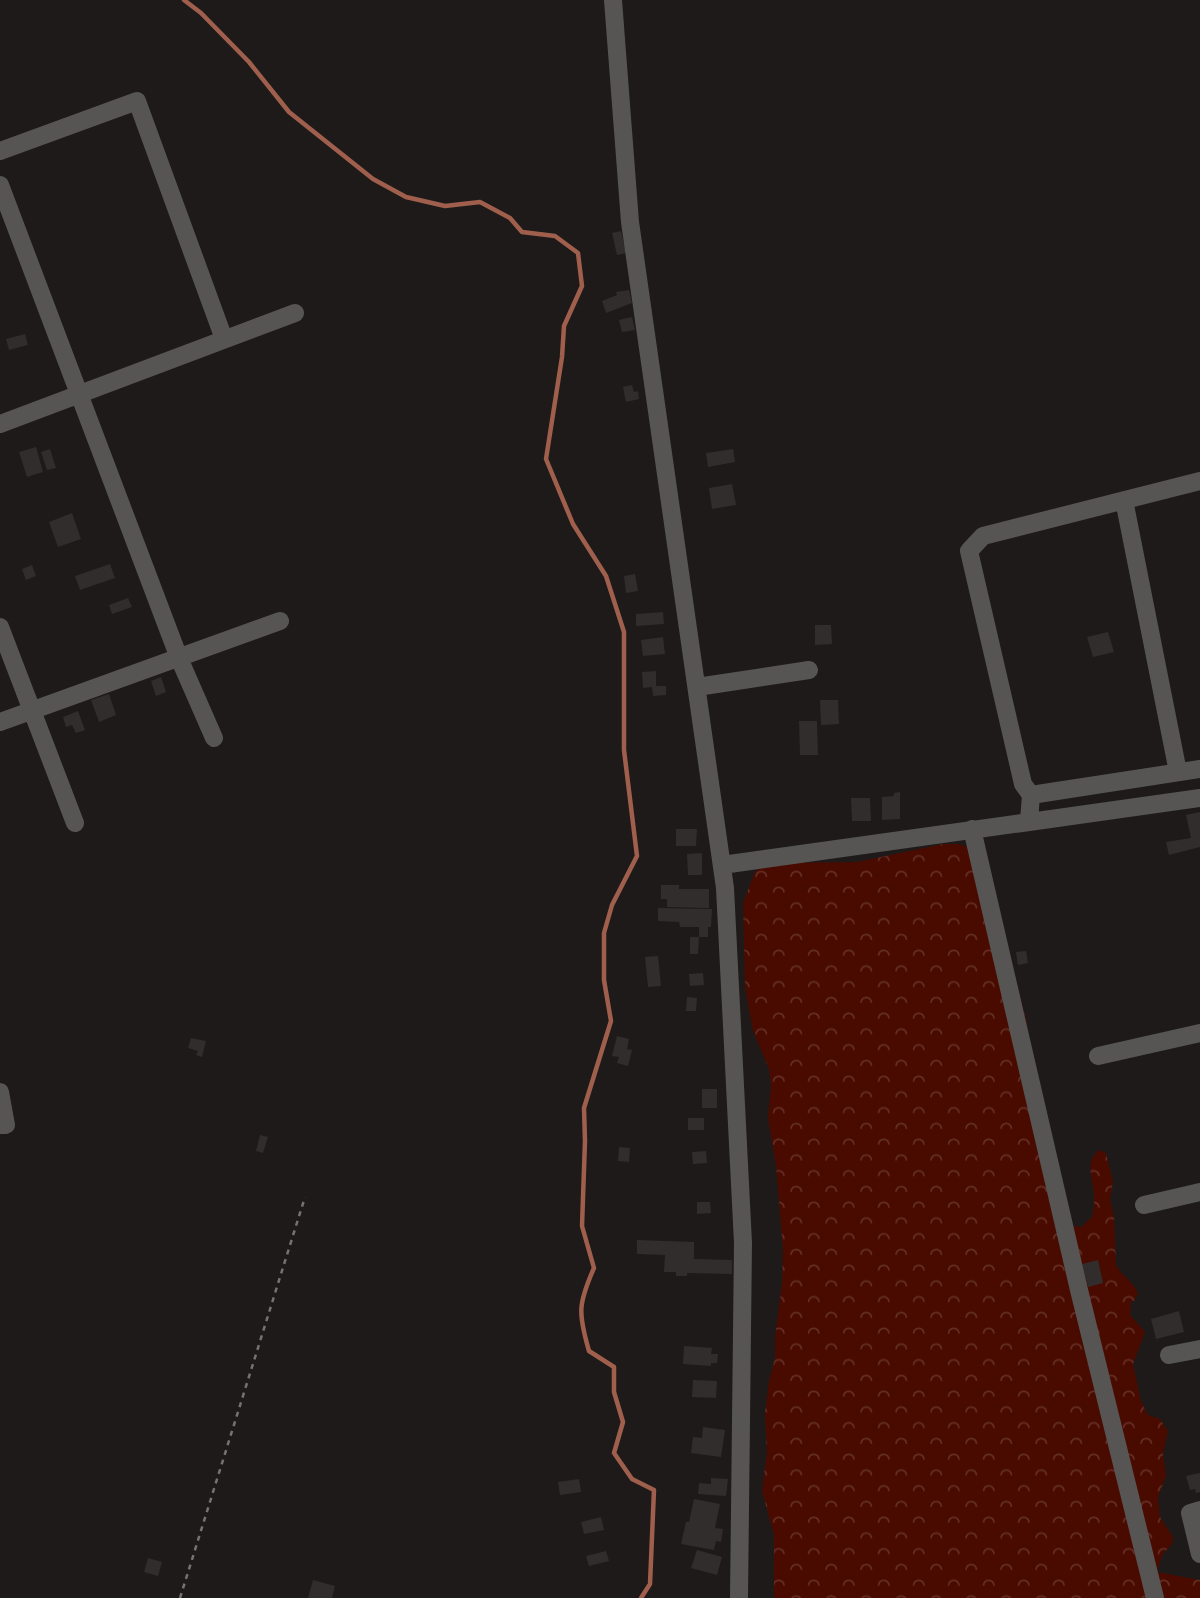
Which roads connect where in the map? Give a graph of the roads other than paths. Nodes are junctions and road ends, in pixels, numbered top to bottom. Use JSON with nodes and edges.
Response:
{"nodes":[{"id":1,"x":613,"y":0,"type":"edge"},
{"id":2,"x":0,"y":151,"type":"edge"},
{"id":3,"x":0,"y":185,"type":"edge"},
{"id":4,"x":295,"y":313,"type":"dead end"},
{"id":5,"x":224,"y":339,"type":"junction"},
{"id":6,"x":80,"y":394,"type":"junction"},
{"id":7,"x":0,"y":424,"type":"edge"},
{"id":8,"x":1200,"y":481,"type":"edge"},
{"id":9,"x":1124,"y":500,"type":"junction"},
{"id":10,"x":280,"y":621,"type":"dead end"},
{"id":11,"x":0,"y":627,"type":"edge"},
{"id":12,"x":179,"y":658,"type":"junction"},
{"id":13,"x":809,"y":670,"type":"dead end"},
{"id":14,"x":697,"y":687,"type":"junction"},
{"id":15,"x":32,"y":713,"type":"junction"},
{"id":16,"x":0,"y":722,"type":"edge"},
{"id":17,"x":215,"y":738,"type":"dead end"},
{"id":18,"x":1200,"y":769,"type":"edge"},
{"id":19,"x":1178,"y":772,"type":"junction"},
{"id":20,"x":1031,"y":795,"type":"junction"},
{"id":21,"x":1200,"y":798,"type":"edge"},
{"id":22,"x":1029,"y":821,"type":"junction"},
{"id":23,"x":75,"y":823,"type":"dead end"},
{"id":24,"x":972,"y":829,"type":"junction"},
{"id":25,"x":722,"y":864,"type":"junction"},
{"id":26,"x":1200,"y":1033,"type":"edge"},
{"id":27,"x":1098,"y":1056,"type":"dead end"},
{"id":28,"x":0,"y":1092,"type":"edge"},
{"id":29,"x":0,"y":1125,"type":"edge"},
{"id":30,"x":1200,"y":1192,"type":"edge"},
{"id":31,"x":1144,"y":1205,"type":"dead end"},
{"id":32,"x":1200,"y":1349,"type":"edge"},
{"id":33,"x":1169,"y":1355,"type":"dead end"},
{"id":34,"x":1200,"y":1510,"type":"edge"},
{"id":35,"x":1200,"y":1554,"type":"edge"},
{"id":36,"x":739,"y":1598,"type":"edge"},
{"id":37,"x":1155,"y":1598,"type":"edge"}],
"edges":[{"from":1,"to":14,"type":"street"},
{"from":2,"to":5,"type":"street"},
{"from":3,"to":6,"type":"street"},
{"from":4,"to":5,"type":"street"},
{"from":5,"to":6,"type":"street"},
{"from":6,"to":7,"type":"street"},
{"from":6,"to":12,"type":"street"},
{"from":8,"to":9,"type":"street"},
{"from":9,"to":19,"type":"street"},
{"from":9,"to":20,"type":"street"},
{"from":10,"to":12,"type":"street"},
{"from":11,"to":15,"type":"street"},
{"from":12,"to":15,"type":"street"},
{"from":12,"to":17,"type":"street"},
{"from":13,"to":14,"type":"street"},
{"from":14,"to":25,"type":"street"},
{"from":15,"to":16,"type":"street"},
{"from":15,"to":23,"type":"street"},
{"from":18,"to":19,"type":"street"},
{"from":19,"to":20,"type":"street"},
{"from":20,"to":22,"type":"street"},
{"from":21,"to":22,"type":"street"},
{"from":22,"to":24,"type":"street"},
{"from":24,"to":25,"type":"street"},
{"from":24,"to":37,"type":"street"},
{"from":25,"to":36,"type":"street"},
{"from":26,"to":27,"type":"street"},
{"from":28,"to":29,"type":"street"},
{"from":30,"to":31,"type":"street"},
{"from":32,"to":33,"type":"street"},
{"from":34,"to":35,"type":"street"}]}
